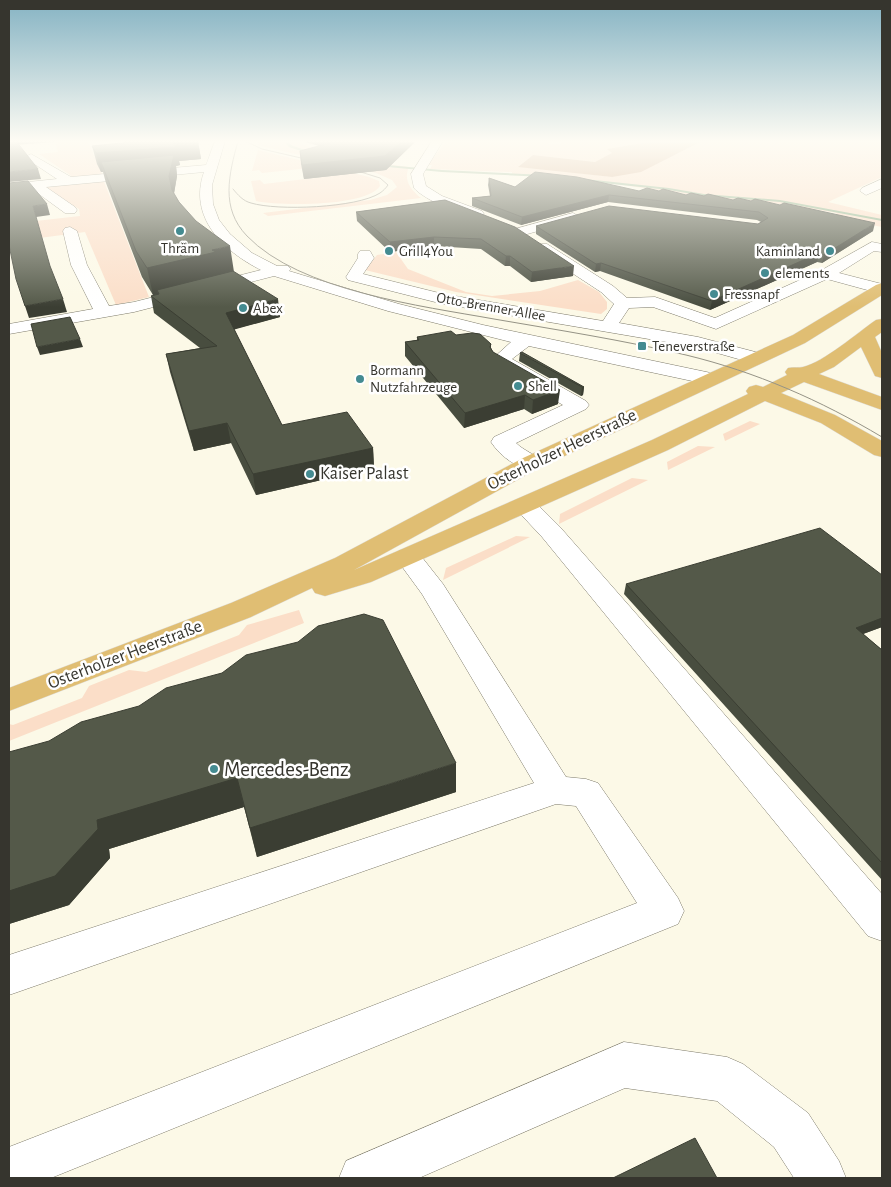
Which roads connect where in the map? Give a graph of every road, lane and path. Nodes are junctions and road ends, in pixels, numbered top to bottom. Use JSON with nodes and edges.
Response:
{"nodes":[{"id":1,"x":51,"y":196,"type":"edge"},
{"id":2,"x":206,"y":196,"type":"edge"},
{"id":3,"x":433,"y":196,"type":"edge"},
{"id":4,"x":70,"y":210,"type":"dead end"},
{"id":5,"x":582,"y":215,"type":"edge"},
{"id":6,"x":487,"y":218,"type":"edge"},
{"id":7,"x":504,"y":224,"type":"edge"},
{"id":8,"x":70,"y":231,"type":"dead end"},
{"id":9,"x":520,"y":232,"type":"junction"},
{"id":10,"x":229,"y":239,"type":"junction"},
{"id":11,"x":882,"y":248,"type":"edge"},
{"id":12,"x":263,"y":249,"type":"dead end"},
{"id":13,"x":365,"y":254,"type":"dead end"},
{"id":14,"x":293,"y":259,"type":"dead end"},
{"id":15,"x":336,"y":270,"type":"dead end"},
{"id":16,"x":832,"y":270,"type":"junction"},
{"id":17,"x":277,"y":271,"type":"junction"},
{"id":18,"x":354,"y":276,"type":"junction"},
{"id":19,"x":882,"y":289,"type":"edge"},
{"id":20,"x":623,"y":303,"type":"junction"},
{"id":21,"x":104,"y":313,"type":"junction"},
{"id":22,"x":882,"y":324,"type":"edge"},
{"id":23,"x":609,"y":326,"type":"junction"},
{"id":24,"x":9,"y":329,"type":"edge"},
{"id":25,"x":865,"y":336,"type":"junction"},
{"id":26,"x":526,"y":339,"type":"junction"},
{"id":27,"x":756,"y":358,"type":"junction"},
{"id":28,"x":882,"y":372,"type":"edge"},
{"id":29,"x":804,"y":375,"type":"junction"},
{"id":30,"x":711,"y":378,"type":"junction"},
{"id":31,"x":765,"y":394,"type":"junction"},
{"id":32,"x":882,"y":404,"type":"edge"},
{"id":33,"x":882,"y":450,"type":"edge"},
{"id":34,"x":531,"y":463,"type":"junction"},
{"id":35,"x":525,"y":506,"type":"junction"},
{"id":36,"x":408,"y":557,"type":"junction"},
{"id":37,"x":241,"y":610,"type":"junction"},
{"id":38,"x":9,"y":700,"type":"edge"},
{"id":39,"x":556,"y":790,"type":"junction"},
{"id":40,"x":882,"y":923,"type":"edge"},
{"id":41,"x":9,"y":975,"type":"edge"},
{"id":42,"x":9,"y":1171,"type":"edge"},
{"id":43,"x":363,"y":1178,"type":"edge"},
{"id":44,"x":822,"y":1178,"type":"edge"}],
"edges":[{"from":1,"to":4,"type":"street"},
{"from":2,"to":10,"type":"street","name":"Otto-Brenner-Allee"},
{"from":3,"to":6,"type":"street"},
{"from":5,"to":9,"type":"street"},
{"from":7,"to":9,"type":"street"},
{"from":8,"to":21,"type":"street"},
{"from":9,"to":20,"type":"street"},
{"from":10,"to":12,"type":"street"},
{"from":10,"to":17,"type":"street","name":"Otto-Brenner-Allee"},
{"from":11,"to":16,"type":"street"},
{"from":13,"to":18,"type":"street"},
{"from":14,"to":17,"type":"street"},
{"from":15,"to":18,"type":"street","name":"Otto-Brenner-Allee"},
{"from":16,"to":19,"type":"street"},
{"from":16,"to":20,"type":"street"},
{"from":17,"to":21,"type":"street"},
{"from":17,"to":26,"type":"street","name":"Otto-Brenner-Allee"},
{"from":18,"to":23,"type":"street","name":"Otto-Brenner-Allee"},
{"from":19,"to":27,"type":"main road","name":"Osterholzer Heerstraße"},
{"from":20,"to":23,"type":"street"},
{"from":21,"to":24,"type":"street"},
{"from":22,"to":25,"type":"main road","name":"Osterholzer Heerstraße"},
{"from":23,"to":27,"type":"street","name":"Otto-Brenner-Allee"},
{"from":25,"to":28,"type":"main road"},
{"from":25,"to":29,"type":"main road","name":"Osterholzer Heerstraße"},
{"from":26,"to":30,"type":"street","name":"Otto-Brenner-Allee"},
{"from":26,"to":34,"type":"street"},
{"from":27,"to":29,"type":"main road"},
{"from":27,"to":30,"type":"main road","name":"Osterholzer Heerstraße"},
{"from":29,"to":31,"type":"main road","name":"Osterholzer Heerstraße"},
{"from":29,"to":32,"type":"main road"},
{"from":30,"to":31,"type":"main road"},
{"from":30,"to":34,"type":"main road","name":"Osterholzer Heerstraße"},
{"from":31,"to":33,"type":"main road"},
{"from":31,"to":35,"type":"main road","name":"Osterholzer Heerstraße"},
{"from":34,"to":37,"type":"main road","name":"Osterholzer Heerstraße"},
{"from":35,"to":36,"type":"main road","name":"Osterholzer Heerstraße"},
{"from":35,"to":40,"type":"street"},
{"from":36,"to":37,"type":"main road","name":"Osterholzer Heerstraße"},
{"from":36,"to":39,"type":"street"},
{"from":37,"to":38,"type":"main road","name":"Osterholzer Heerstraße"},
{"from":39,"to":41,"type":"street"},
{"from":39,"to":42,"type":"street"},
{"from":43,"to":44,"type":"street"}]}
